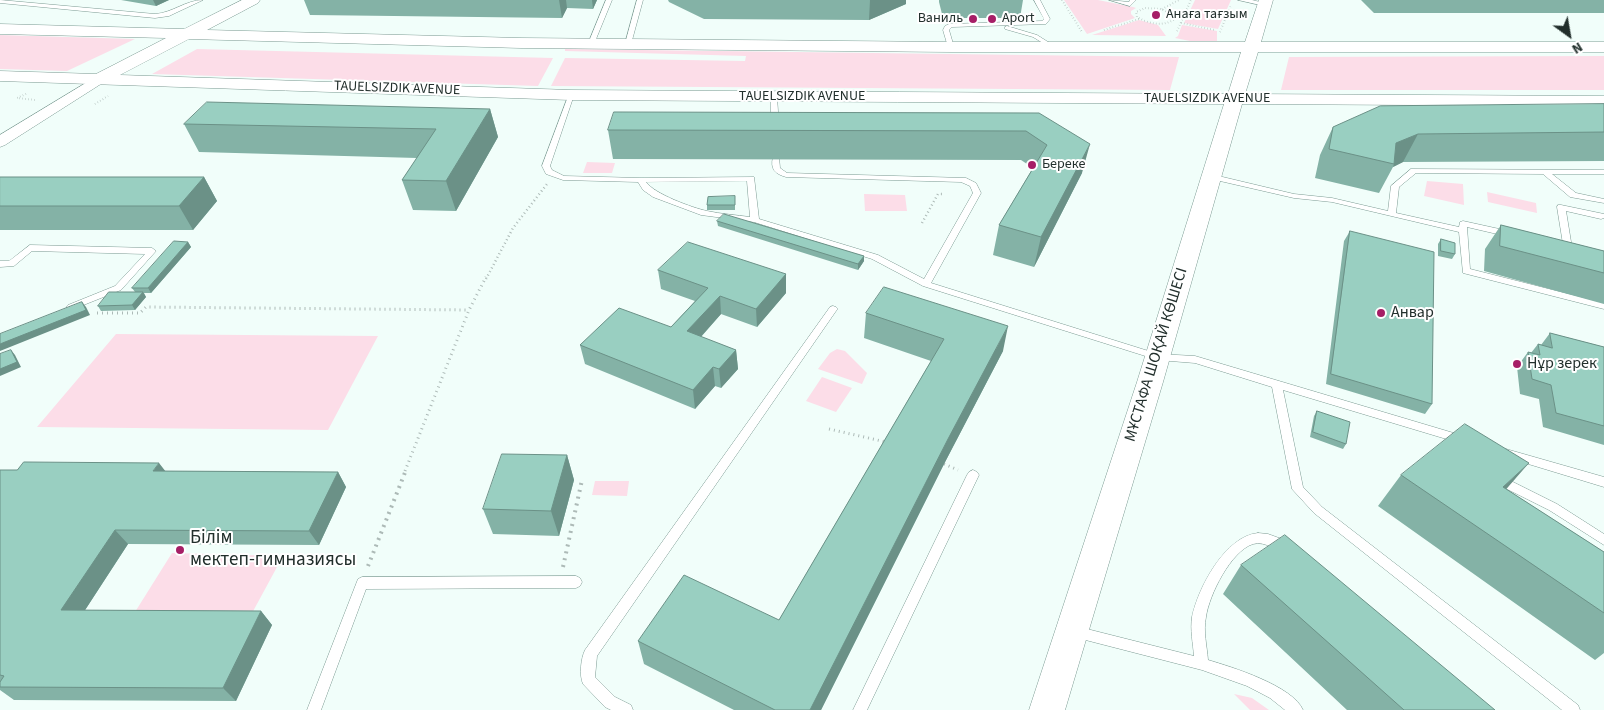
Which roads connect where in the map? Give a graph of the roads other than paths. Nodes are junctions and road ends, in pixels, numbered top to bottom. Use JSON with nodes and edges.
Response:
{"nodes":[{"id":1,"x":200,"y":0,"type":"edge"},
{"id":2,"x":253,"y":0,"type":"edge"},
{"id":3,"x":609,"y":0,"type":"edge"},
{"id":4,"x":640,"y":0,"type":"edge"},
{"id":5,"x":1038,"y":0,"type":"edge"},
{"id":6,"x":1112,"y":0,"type":"edge"},
{"id":7,"x":1133,"y":0,"type":"edge"},
{"id":8,"x":1241,"y":0,"type":"edge"},
{"id":9,"x":0,"y":1,"type":"edge"},
{"id":10,"x":1265,"y":2,"type":"edge"},
{"id":11,"x":994,"y":25,"type":"junction"},
{"id":12,"x":0,"y":30,"type":"edge"},
{"id":13,"x":189,"y":34,"type":"junction"},
{"id":14,"x":592,"y":44,"type":"junction"},
{"id":15,"x":628,"y":44,"type":"junction"},
{"id":16,"x":951,"y":47,"type":"junction"},
{"id":17,"x":1604,"y":47,"type":"edge"},
{"id":18,"x":1053,"y":48,"type":"junction"},
{"id":19,"x":1251,"y":48,"type":"junction"},
{"id":20,"x":0,"y":76,"type":"edge"},
{"id":21,"x":99,"y":79,"type":"junction"},
{"id":22,"x":571,"y":96,"type":"junction"},
{"id":23,"x":774,"y":97,"type":"junction"},
{"id":24,"x":1234,"y":100,"type":"junction"},
{"id":25,"x":1604,"y":101,"type":"edge"},
{"id":26,"x":776,"y":132,"type":"edge"},
{"id":27,"x":0,"y":142,"type":"edge"},
{"id":28,"x":776,"y":159,"type":"edge"},
{"id":29,"x":1545,"y":172,"type":"junction"},
{"id":30,"x":1604,"y":172,"type":"edge"},
{"id":31,"x":1210,"y":176,"type":"junction"},
{"id":32,"x":641,"y":180,"type":"junction"},
{"id":33,"x":1604,"y":202,"type":"edge"},
{"id":34,"x":1392,"y":214,"type":"junction"},
{"id":35,"x":1601,"y":216,"type":"dead end"},
{"id":36,"x":755,"y":220,"type":"junction"},
{"id":37,"x":1464,"y":232,"type":"junction"},
{"id":38,"x":1521,"y":237,"type":"edge"},
{"id":39,"x":1549,"y":244,"type":"edge"},
{"id":40,"x":0,"y":264,"type":"edge"},
{"id":41,"x":926,"y":284,"type":"junction"},
{"id":42,"x":1604,"y":306,"type":"edge"},
{"id":43,"x":833,"y":309,"type":"dead end"},
{"id":44,"x":62,"y":310,"type":"edge"},
{"id":45,"x":1158,"y":357,"type":"junction"},
{"id":46,"x":1277,"y":384,"type":"junction"},
{"id":47,"x":1452,"y":437,"type":"junction"},
{"id":48,"x":1471,"y":442,"type":"edge"},
{"id":49,"x":1499,"y":451,"type":"edge"},
{"id":50,"x":1458,"y":452,"type":"edge"},
{"id":51,"x":1484,"y":472,"type":"edge"},
{"id":52,"x":973,"y":475,"type":"dead end"},
{"id":53,"x":1604,"y":482,"type":"edge"},
{"id":54,"x":1604,"y":540,"type":"edge"},
{"id":55,"x":1296,"y":552,"type":"edge"},
{"id":56,"x":576,"y":582,"type":"dead end"},
{"id":57,"x":1072,"y":631,"type":"junction"},
{"id":58,"x":1202,"y":664,"type":"junction"},
{"id":59,"x":314,"y":710,"type":"edge"},
{"id":60,"x":626,"y":710,"type":"edge"},
{"id":61,"x":860,"y":710,"type":"edge"},
{"id":62,"x":1046,"y":710,"type":"edge"},
{"id":63,"x":1296,"y":710,"type":"edge"},
{"id":64,"x":1573,"y":710,"type":"edge"}],
"edges":[{"from":1,"to":9,"type":"lane"},
{"from":2,"to":13,"type":"street"},
{"from":3,"to":14,"type":"lane"},
{"from":4,"to":15,"type":"lane"},
{"from":5,"to":11,"type":"lane"},
{"from":6,"to":7,"type":"lane"},
{"from":8,"to":10,"type":"lane"},
{"from":10,"to":19,"type":"street","name":"МҰСТАФА ШОҚАЙ КӨШЕСІ"},
{"from":11,"to":16,"type":"lane"},
{"from":11,"to":18,"type":"lane"},
{"from":12,"to":13,"type":"street"},
{"from":13,"to":14,"type":"street"},
{"from":13,"to":21,"type":"street"},
{"from":14,"to":15,"type":"street"},
{"from":15,"to":16,"type":"street"},
{"from":16,"to":18,"type":"street"},
{"from":17,"to":19,"type":"street"},
{"from":18,"to":19,"type":"street"},
{"from":19,"to":24,"type":"street","name":"МҰСТАФА ШОҚАЙ КӨШЕСІ"},
{"from":20,"to":21,"type":"street","name":"TAUELSIZDIK AVENUE"},
{"from":21,"to":22,"type":"street","name":"TAUELSIZDIK AVENUE"},
{"from":21,"to":27,"type":"street"},
{"from":22,"to":23,"type":"street","name":"TAUELSIZDIK AVENUE"},
{"from":22,"to":32,"type":"lane"},
{"from":23,"to":24,"type":"street","name":"TAUELSIZDIK AVENUE"},
{"from":23,"to":26,"type":"lane"},
{"from":24,"to":25,"type":"street","name":"TAUELSIZDIK AVENUE"},
{"from":24,"to":31,"type":"street","name":"МҰСТАФА ШОҚАЙ КӨШЕСІ"},
{"from":28,"to":41,"type":"lane"},
{"from":29,"to":30,"type":"lane"},
{"from":29,"to":33,"type":"lane"},
{"from":29,"to":34,"type":"lane"},
{"from":31,"to":34,"type":"lane"},
{"from":31,"to":45,"type":"street","name":"МҰСТАФА ШОҚАЙ КӨШЕСІ"},
{"from":32,"to":36,"type":"lane"},
{"from":32,"to":36,"type":"lane"},
{"from":34,"to":37,"type":"lane"},
{"from":35,"to":39,"type":"lane"},
{"from":36,"to":41,"type":"lane"},
{"from":37,"to":38,"type":"lane"},
{"from":37,"to":42,"type":"lane"},
{"from":40,"to":44,"type":"lane"},
{"from":41,"to":45,"type":"lane"},
{"from":43,"to":60,"type":"lane"},
{"from":45,"to":46,"type":"lane"},
{"from":45,"to":57,"type":"street","name":"МҰСТАФА ШОҚАЙ КӨШЕСІ"},
{"from":46,"to":47,"type":"lane"},
{"from":46,"to":64,"type":"lane"},
{"from":47,"to":48,"type":"lane"},
{"from":47,"to":50,"type":"lane"},
{"from":49,"to":53,"type":"lane"},
{"from":51,"to":54,"type":"lane"},
{"from":52,"to":61,"type":"lane"},
{"from":55,"to":58,"type":"lane"},
{"from":56,"to":59,"type":"lane"},
{"from":57,"to":58,"type":"lane"},
{"from":57,"to":62,"type":"street","name":"МҰСТАФА ШОҚАЙ КӨШЕСІ"},
{"from":58,"to":63,"type":"lane"}]}
